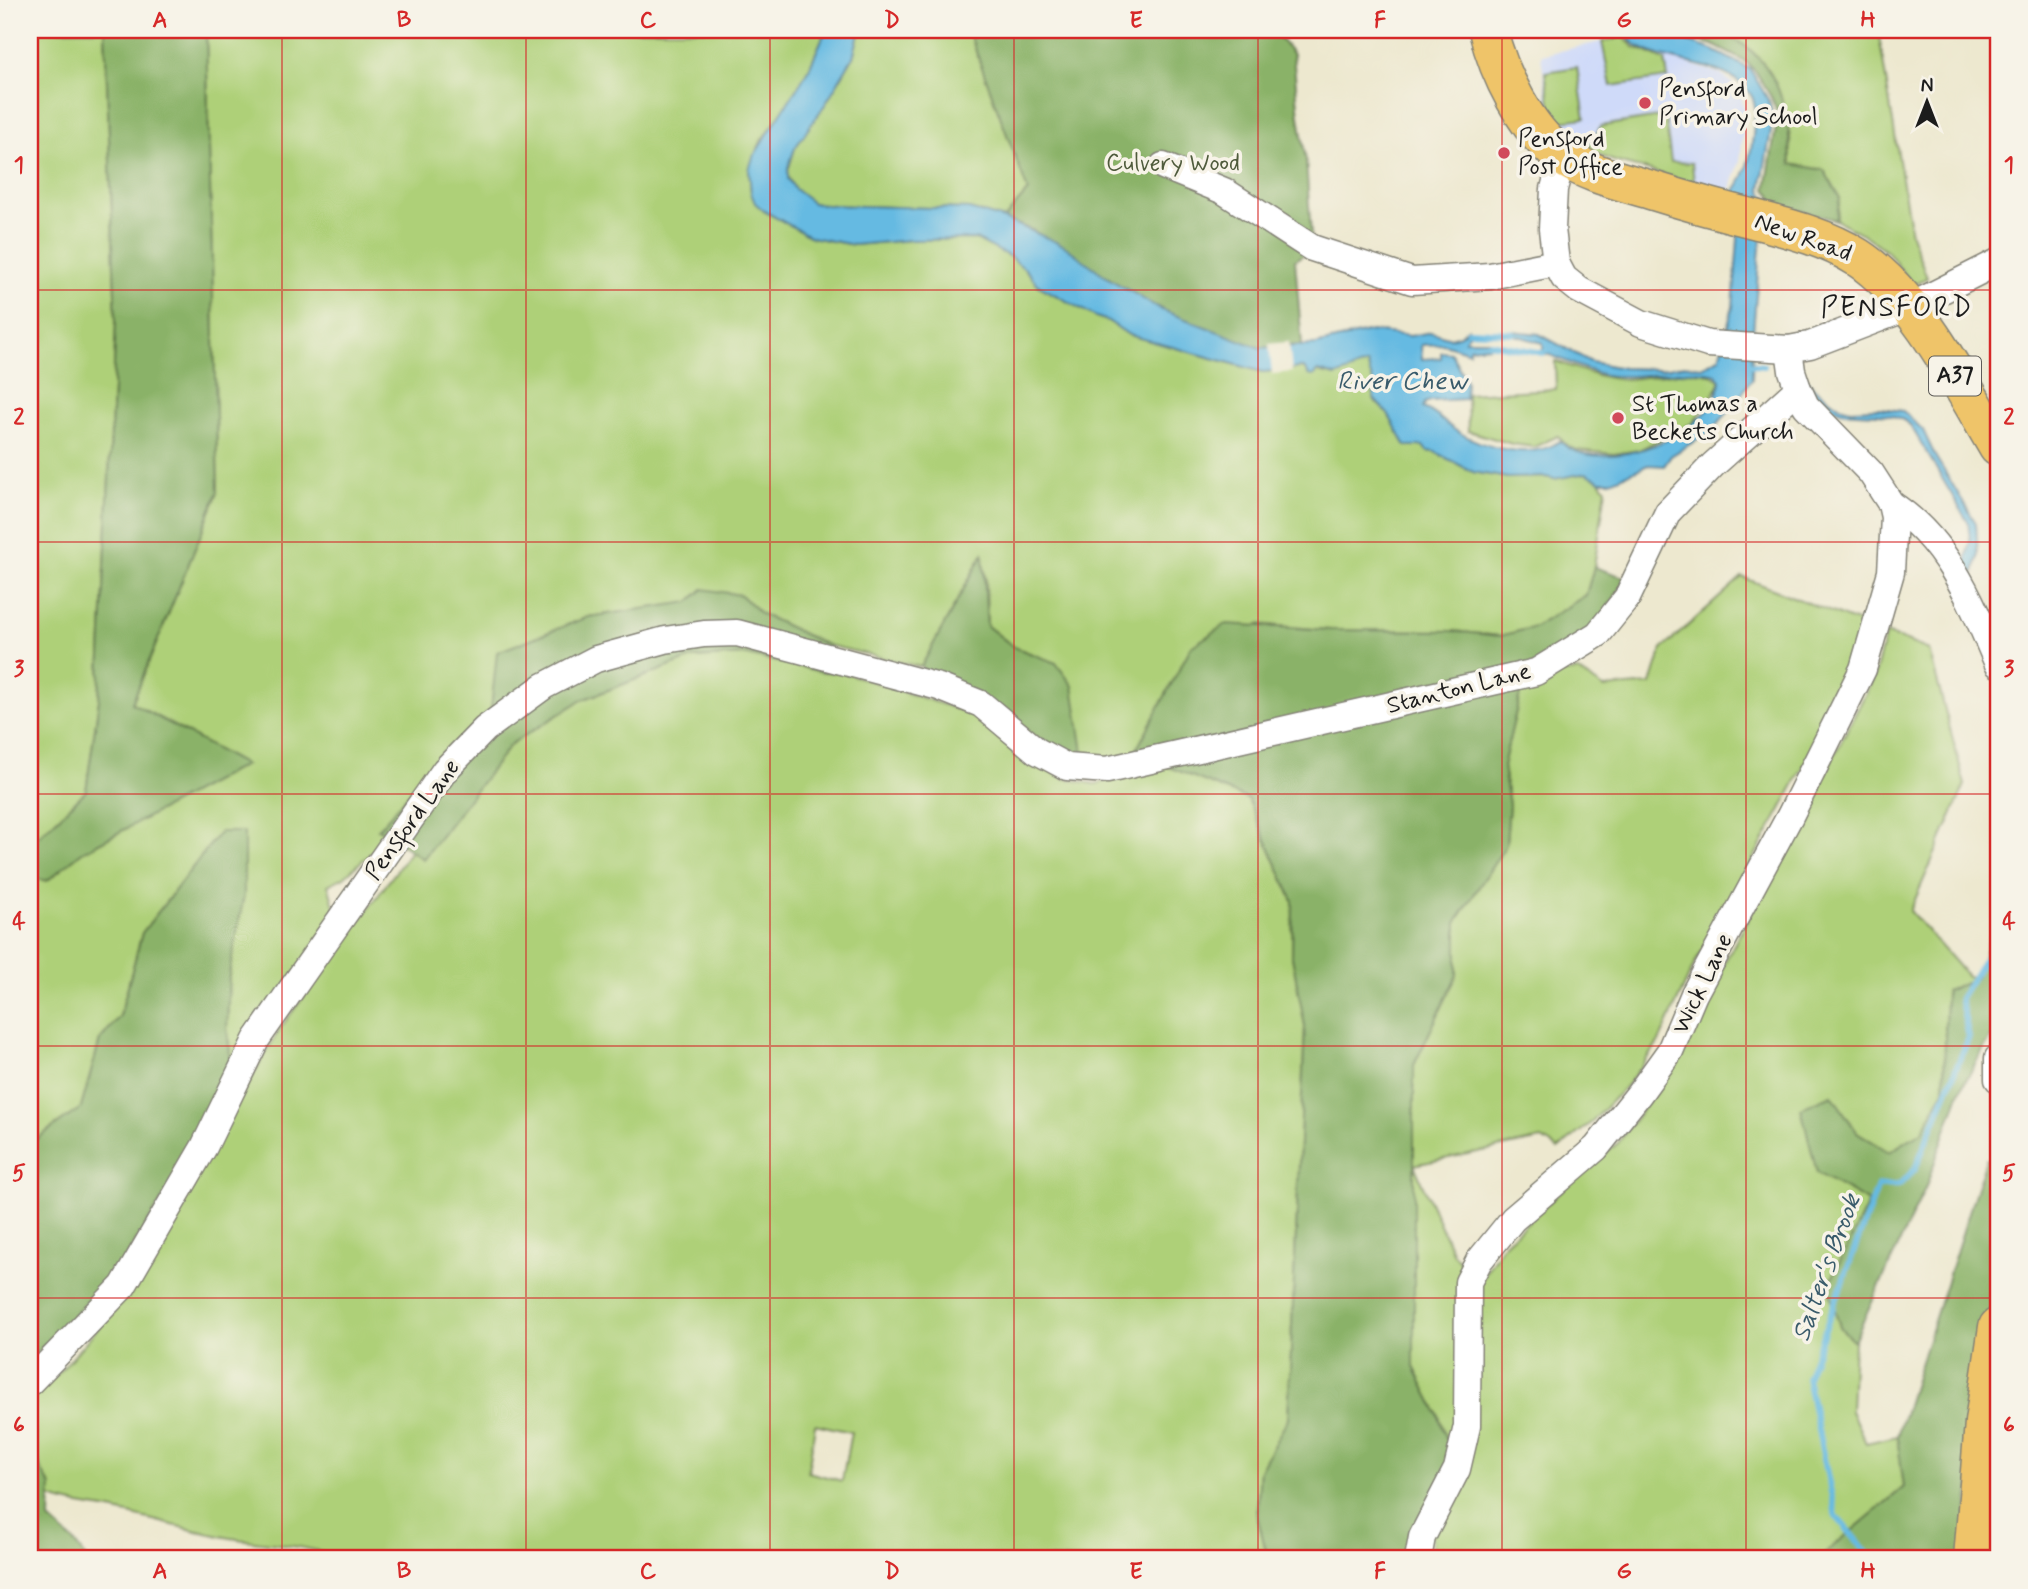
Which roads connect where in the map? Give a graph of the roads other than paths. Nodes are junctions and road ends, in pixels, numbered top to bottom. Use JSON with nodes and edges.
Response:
{"nodes":[{"id":1,"x":1488,"y":30,"type":"edge"},
{"id":2,"x":1563,"y":156,"type":"junction"},
{"id":3,"x":1163,"y":166,"type":"dead end"},
{"id":4,"x":1998,"y":262,"type":"edge"},
{"id":5,"x":1556,"y":263,"type":"junction"},
{"id":6,"x":1909,"y":307,"type":"junction"},
{"id":7,"x":1788,"y":349,"type":"junction"},
{"id":8,"x":1798,"y":389,"type":"junction"},
{"id":9,"x":1998,"y":447,"type":"edge"},
{"id":10,"x":1891,"y":504,"type":"junction"},
{"id":11,"x":1998,"y":664,"type":"edge"},
{"id":12,"x":1165,"y":758,"type":"joint"},
{"id":13,"x":1998,"y":1058,"type":"edge"},
{"id":14,"x":1998,"y":1079,"type":"edge"},
{"id":15,"x":1998,"y":1327,"type":"edge"},
{"id":16,"x":30,"y":1382,"type":"edge"},
{"id":17,"x":1418,"y":1559,"type":"edge"},
{"id":18,"x":1973,"y":1559,"type":"edge"}],
"edges":[{"from":1,"to":2,"type":"highway","number":"A37"},
{"from":2,"to":5,"type":"street"},
{"from":2,"to":6,"type":"highway","name":"New Road","number":"A37"},
{"from":3,"to":5,"type":"street"},
{"from":4,"to":6,"type":"street"},
{"from":5,"to":7,"type":"street"},
{"from":6,"to":7,"type":"street"},
{"from":6,"to":9,"type":"highway","name":"New Road","number":"A37"},
{"from":7,"to":8,"type":"street"},
{"from":8,"to":10,"type":"street","name":"Wick Lane"},
{"from":8,"to":12,"type":"street","name":"Stanton Lane"},
{"from":10,"to":11,"type":"street"},
{"from":10,"to":17,"type":"street","name":"Wick Lane"},
{"from":12,"to":16,"type":"street","name":"Pensford Lane"},
{"from":13,"to":14,"type":"street"},
{"from":15,"to":18,"type":"highway"}]}
